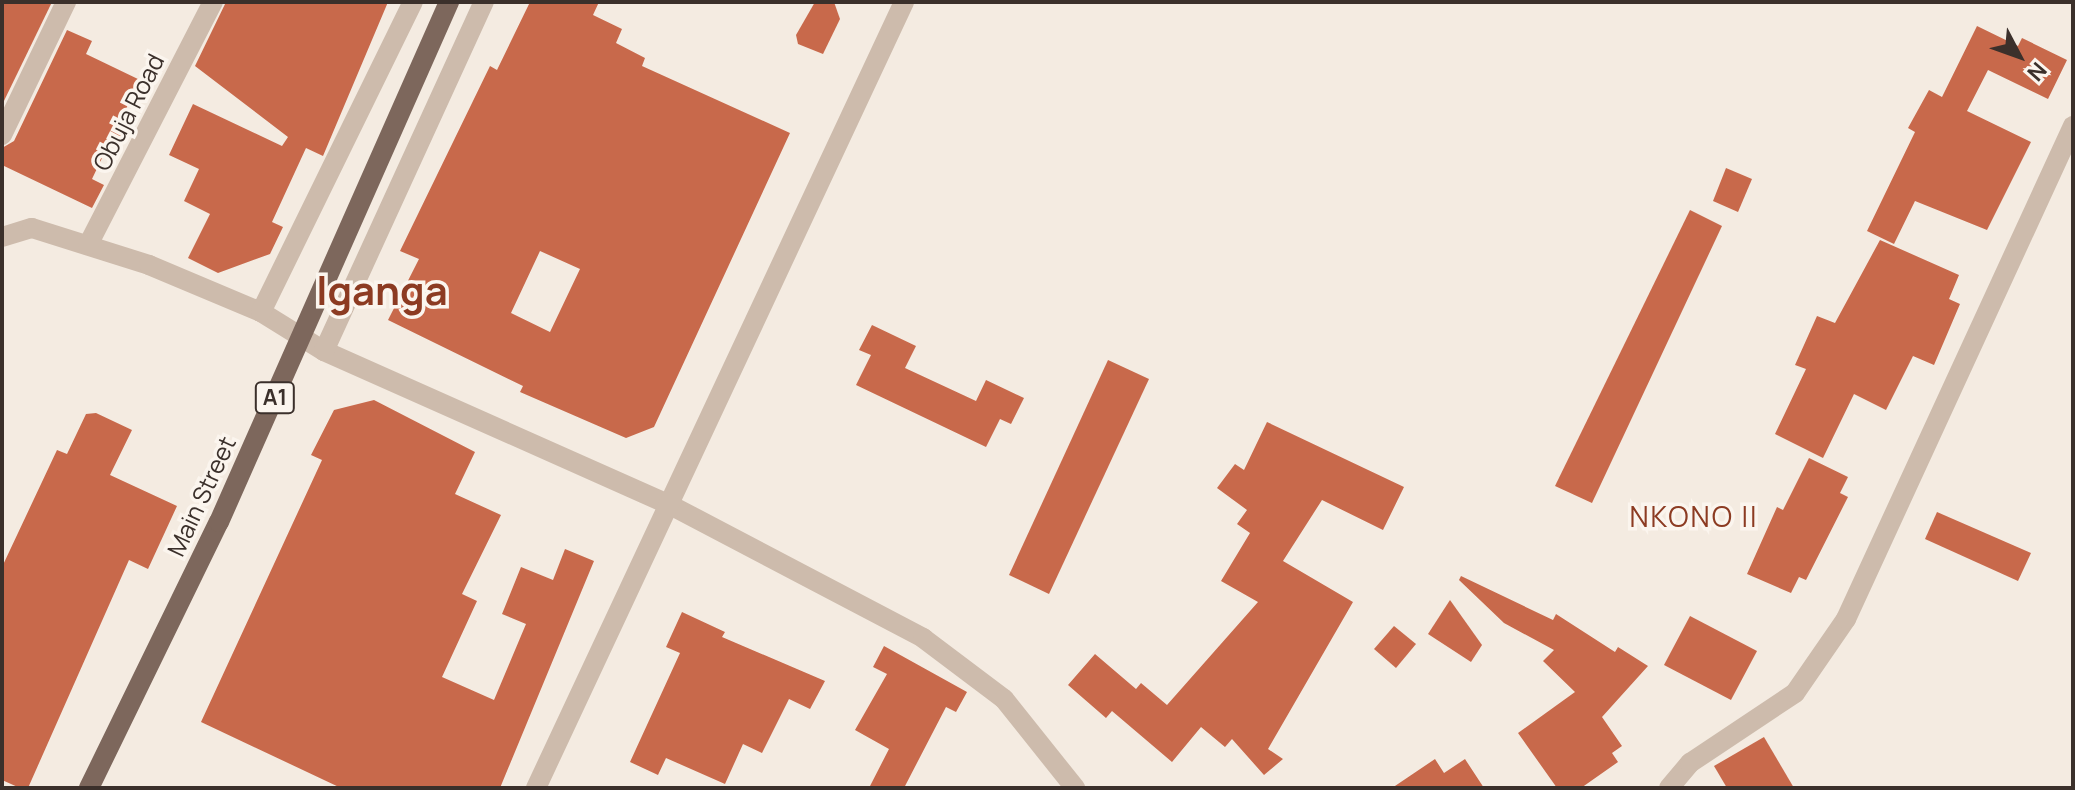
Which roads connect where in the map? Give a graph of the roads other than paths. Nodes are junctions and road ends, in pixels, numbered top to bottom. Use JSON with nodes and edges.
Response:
{"nodes":[{"id":1,"x":66,"y":2,"type":"edge"},
{"id":2,"x":213,"y":2,"type":"edge"},
{"id":3,"x":413,"y":2,"type":"edge"},
{"id":4,"x":449,"y":2,"type":"edge"},
{"id":5,"x":484,"y":2,"type":"edge"},
{"id":6,"x":904,"y":2,"type":"edge"},
{"id":7,"x":2073,"y":126,"type":"edge"},
{"id":8,"x":2,"y":135,"type":"edge"},
{"id":9,"x":2054,"y":166,"type":"junction"},
{"id":10,"x":2073,"y":176,"type":"edge"},
{"id":11,"x":2,"y":237,"type":"edge"},
{"id":12,"x":88,"y":245,"type":"junction"},
{"id":13,"x":261,"y":312,"type":"junction"},
{"id":14,"x":302,"y":338,"type":"junction"},
{"id":15,"x":324,"y":351,"type":"junction"},
{"id":16,"x":672,"y":506,"type":"junction"},
{"id":17,"x":89,"y":788,"type":"edge"},
{"id":18,"x":536,"y":788,"type":"edge"},
{"id":19,"x":1075,"y":788,"type":"edge"},
{"id":20,"x":1669,"y":788,"type":"edge"}],
"edges":[{"from":1,"to":8,"type":"street"},
{"from":2,"to":12,"type":"street","name":"Obuja Road"},
{"from":3,"to":13,"type":"street"},
{"from":4,"to":14,"type":"main road","name":"Main Street","number":"A1"},
{"from":5,"to":15,"type":"street"},
{"from":6,"to":16,"type":"street"},
{"from":7,"to":9,"type":"street"},
{"from":9,"to":10,"type":"street"},
{"from":9,"to":20,"type":"street"},
{"from":11,"to":12,"type":"street"},
{"from":12,"to":13,"type":"street"},
{"from":13,"to":14,"type":"street"},
{"from":14,"to":15,"type":"street"},
{"from":14,"to":17,"type":"main road","name":"Main Street","number":"A1"},
{"from":15,"to":16,"type":"street"},
{"from":16,"to":18,"type":"street"},
{"from":16,"to":19,"type":"street"}]}
